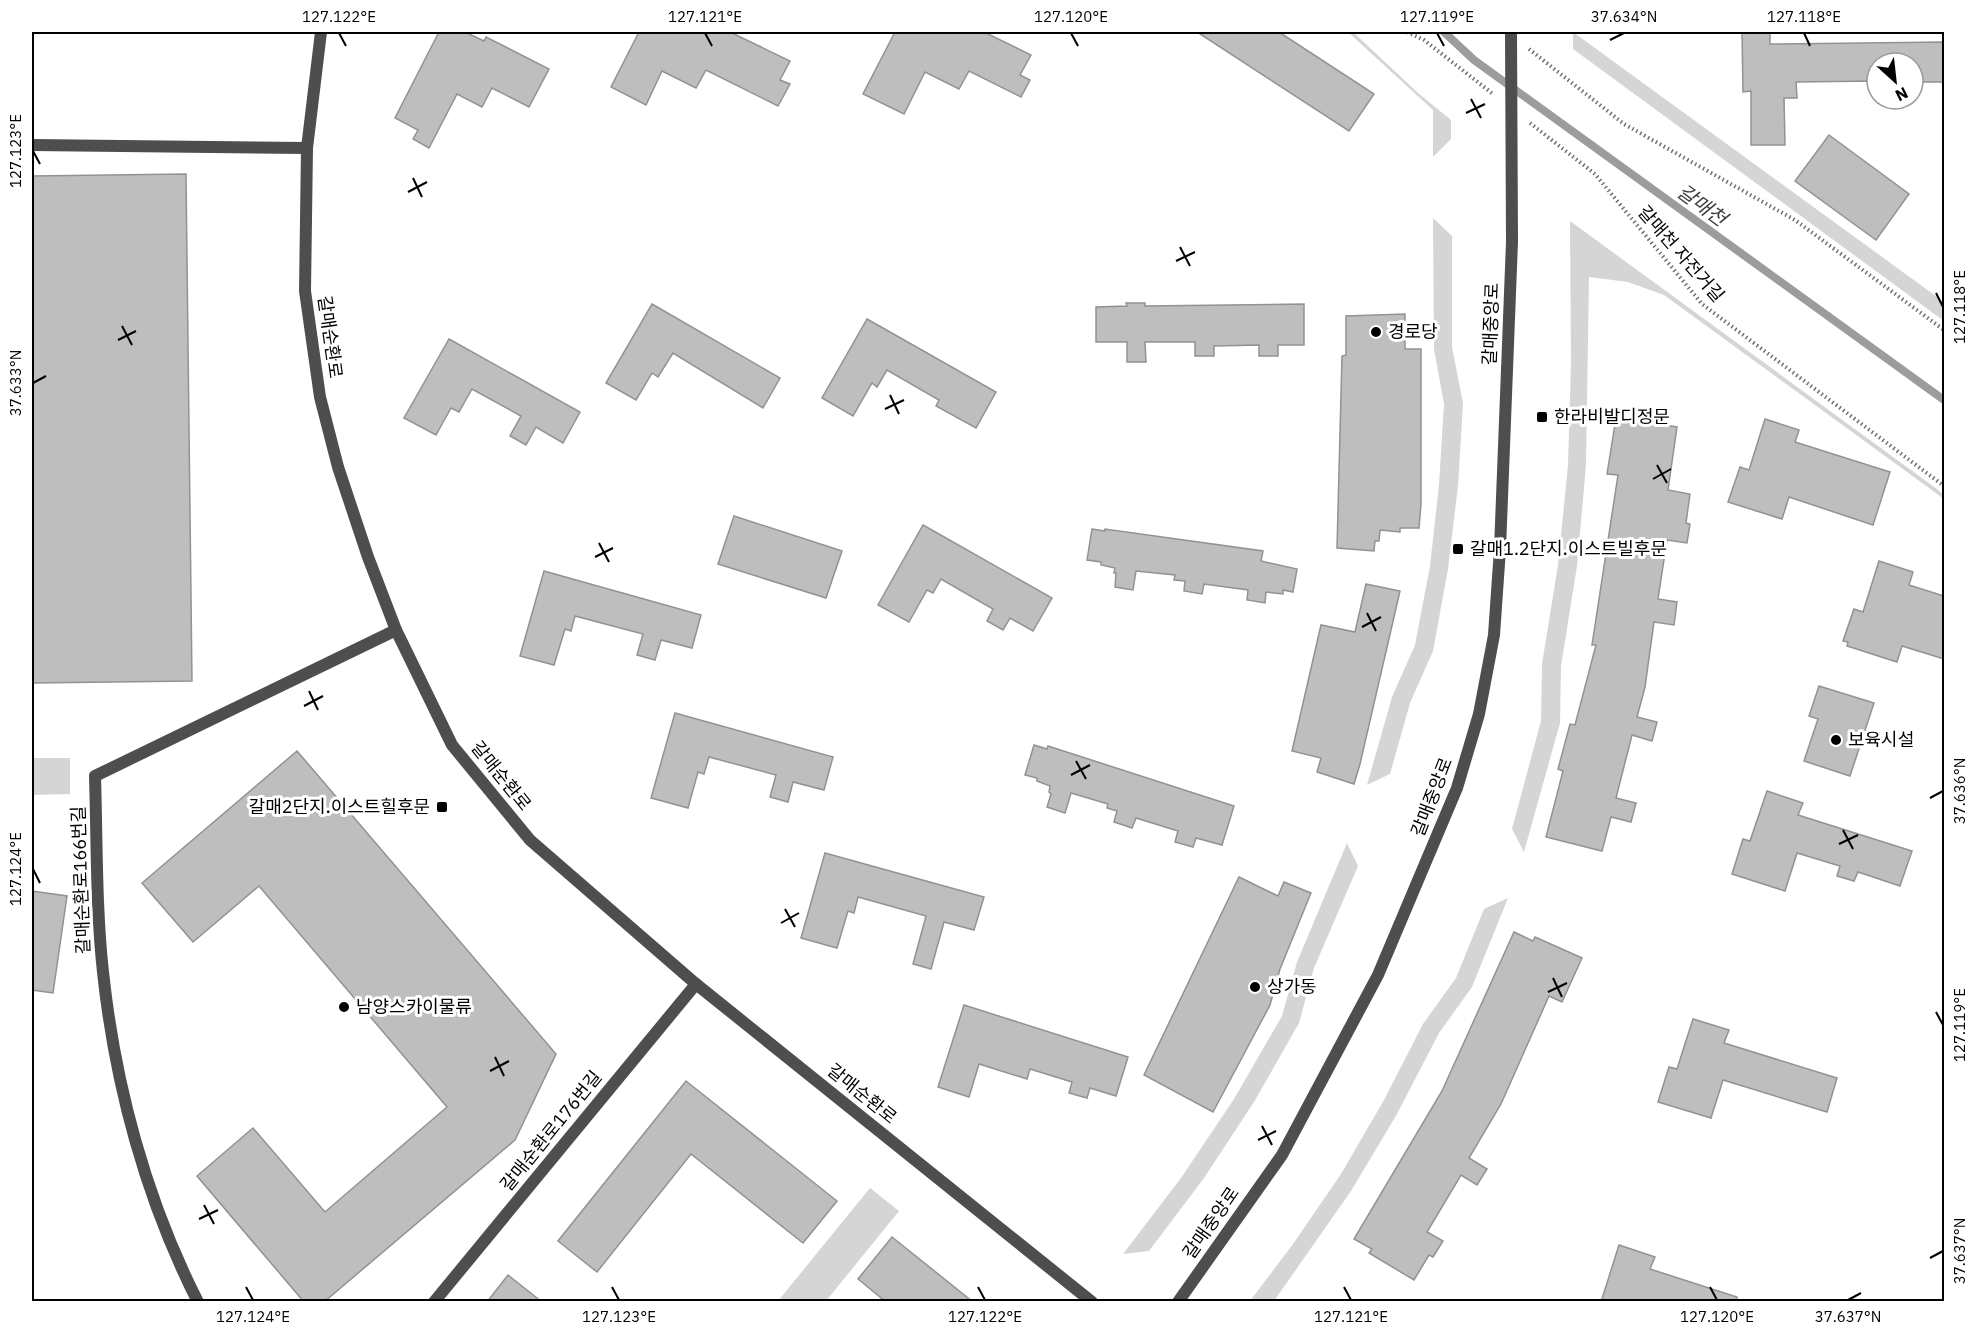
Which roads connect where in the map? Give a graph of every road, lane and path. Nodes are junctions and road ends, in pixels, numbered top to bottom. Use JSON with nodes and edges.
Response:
{"nodes":[{"id":1,"x":321,"y":32,"type":"edge"},
{"id":2,"x":1407,"y":32,"type":"edge"},
{"id":3,"x":1510,"y":32,"type":"edge"},
{"id":4,"x":1526,"y":46,"type":"dead end"},
{"id":5,"x":1496,"y":96,"type":"dead end"},
{"id":6,"x":1523,"y":118,"type":"dead end"},
{"id":7,"x":32,"y":145,"type":"edge"},
{"id":8,"x":307,"y":148,"type":"junction"},
{"id":9,"x":1944,"y":330,"type":"edge"},
{"id":10,"x":1944,"y":486,"type":"edge"},
{"id":11,"x":396,"y":630,"type":"junction"},
{"id":12,"x":696,"y":984,"type":"junction"},
{"id":13,"x":198,"y":1302,"type":"edge"},
{"id":14,"x":435,"y":1302,"type":"edge"},
{"id":15,"x":1092,"y":1302,"type":"edge"},
{"id":16,"x":1178,"y":1302,"type":"edge"}],
"edges":[{"from":1,"to":8,"type":"street","name":"갈매순환로"},
{"from":2,"to":5,"type":"path"},
{"from":3,"to":16,"type":"street","name":"갈매중앙로","bridge":true},
{"from":4,"to":9,"type":"path"},
{"from":6,"to":10,"type":"path","name":"갈매천 자전거길"},
{"from":7,"to":8,"type":"street"},
{"from":8,"to":11,"type":"street","name":"갈매순환로"},
{"from":11,"to":12,"type":"street","name":"갈매순환로"},
{"from":11,"to":13,"type":"street","name":"갈매순환로166번길"},
{"from":12,"to":14,"type":"street","name":"갈매순환로176번길"},
{"from":12,"to":15,"type":"street","name":"갈매순환로"}]}
